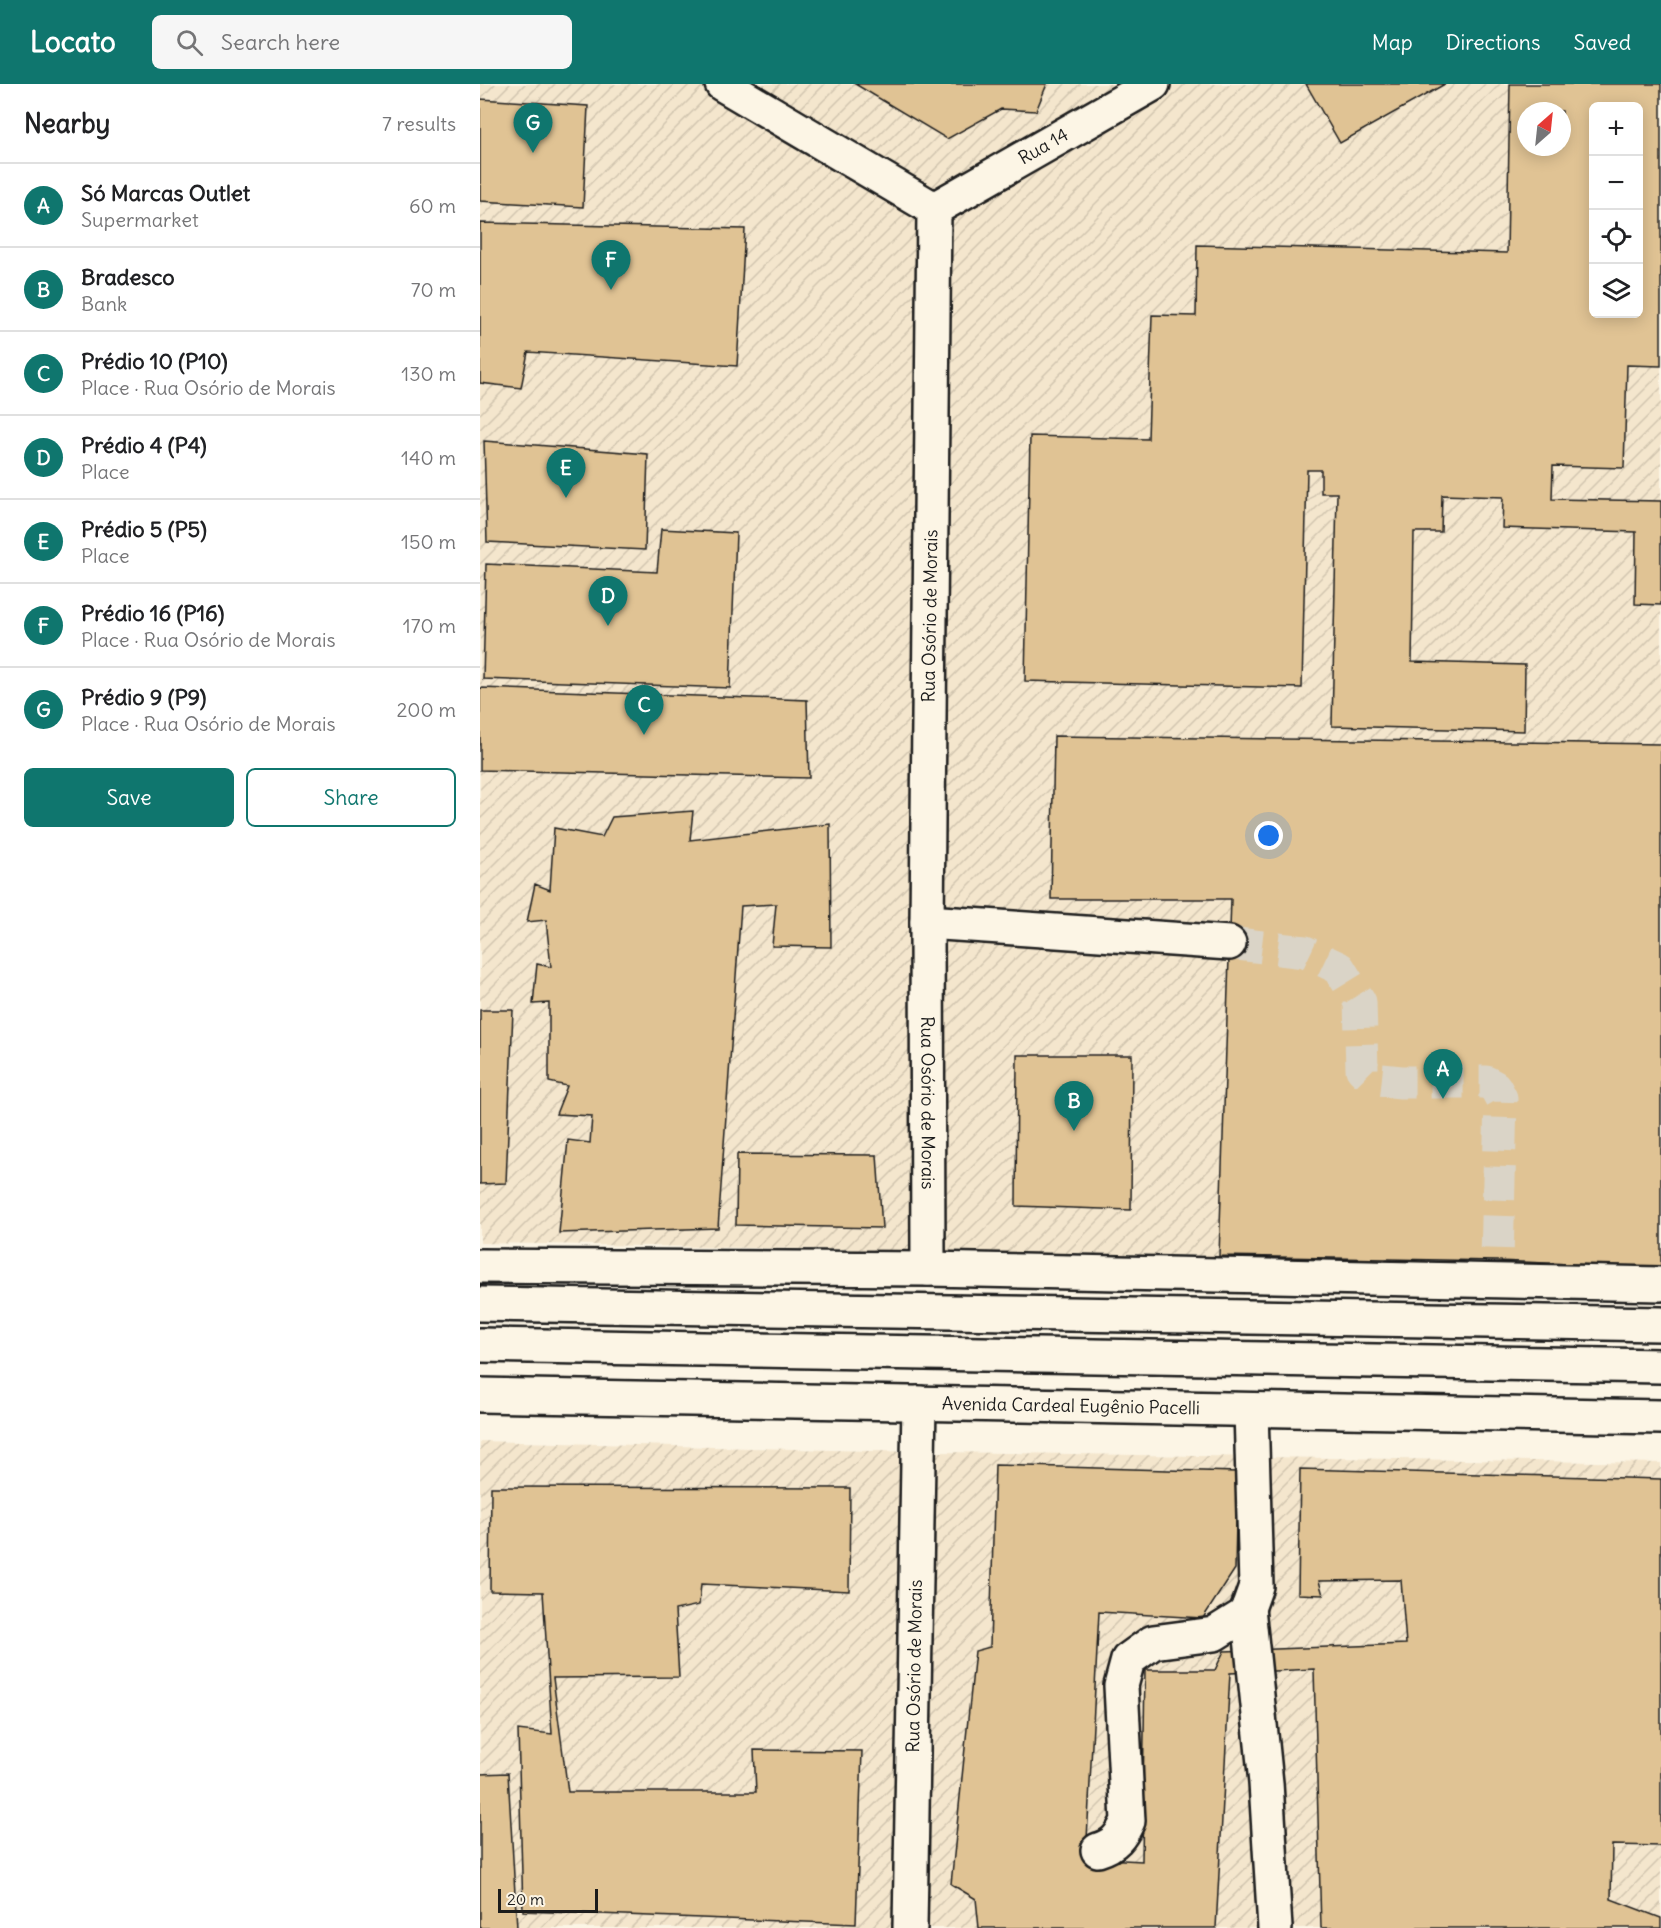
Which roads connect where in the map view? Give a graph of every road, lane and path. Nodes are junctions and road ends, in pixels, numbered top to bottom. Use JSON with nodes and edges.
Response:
{"nodes":[{"id":1,"x":722,"y":84,"type":"edge"},
{"id":2,"x":1153,"y":84,"type":"edge"},
{"id":3,"x":934,"y":209,"type":"junction"},
{"id":4,"x":927,"y":922,"type":"junction"},
{"id":5,"x":1229,"y":943,"type":"tunnel mouth"},
{"id":6,"x":480,"y":1266,"type":"edge"},
{"id":7,"x":928,"y":1269,"type":"junction"},
{"id":8,"x":1661,"y":1284,"type":"edge"},
{"id":9,"x":480,"y":1304,"type":"edge"},
{"id":10,"x":1661,"y":1324,"type":"edge"},
{"id":11,"x":480,"y":1345,"type":"edge"},
{"id":12,"x":1583,"y":1365,"type":"junction"},
{"id":13,"x":1661,"y":1366,"type":"edge"},
{"id":14,"x":1661,"y":1382,"type":"edge"},
{"id":15,"x":480,"y":1395,"type":"edge"},
{"id":16,"x":919,"y":1403,"type":"junction"},
{"id":17,"x":1251,"y":1410,"type":"junction"},
{"id":18,"x":1661,"y":1417,"type":"edge"},
{"id":19,"x":1248,"y":1608,"type":"junction"},
{"id":20,"x":1098,"y":1850,"type":"dead end"},
{"id":21,"x":910,"y":1928,"type":"edge"},
{"id":22,"x":1275,"y":1928,"type":"edge"}],
"edges":[{"from":1,"to":3,"type":"main road"},
{"from":2,"to":3,"type":"main road","name":"Rua 14"},
{"from":3,"to":4,"type":"main road","name":"Rua Osório de Morais"},
{"from":4,"to":5,"type":"main road"},
{"from":4,"to":7,"type":"main road","name":"Rua Osório de Morais"},
{"from":6,"to":7,"type":"main road"},
{"from":7,"to":8,"type":"main road"},
{"from":9,"to":10,"type":"main road"},
{"from":11,"to":12,"type":"main road"},
{"from":12,"to":13,"type":"main road"},
{"from":12,"to":14,"type":"main road"},
{"from":15,"to":16,"type":"main road","name":"Avenida Cardeal Eugênio Pacelli"},
{"from":16,"to":17,"type":"main road","name":"Avenida Cardeal Eugênio Pacelli"},
{"from":16,"to":21,"type":"main road","name":"Rua Osório de Morais"},
{"from":17,"to":18,"type":"main road","name":"Avenida Cardeal Eugênio Pacelli"},
{"from":17,"to":19,"type":"main road"},
{"from":19,"to":20,"type":"main road"},
{"from":19,"to":22,"type":"main road"}]}
